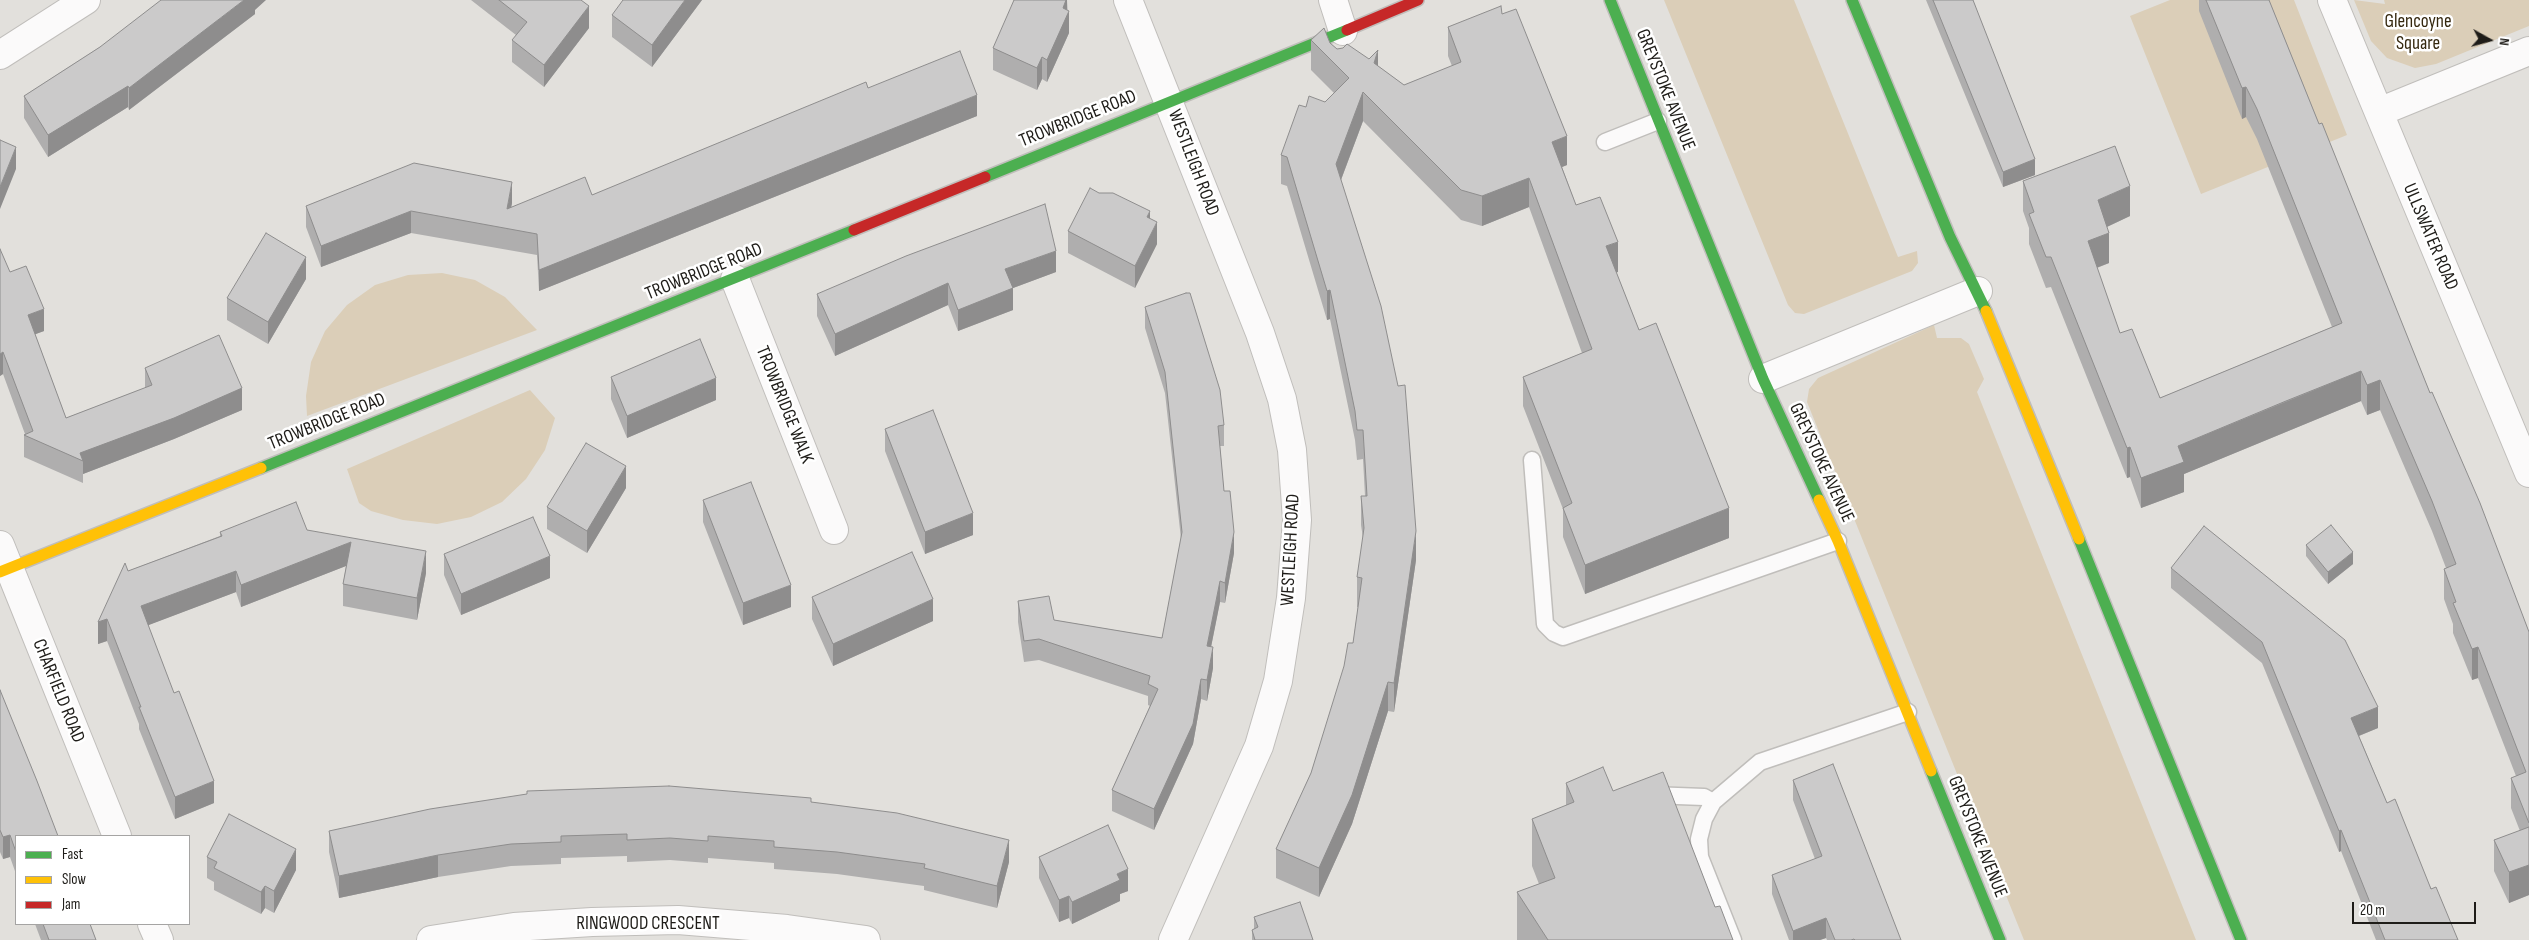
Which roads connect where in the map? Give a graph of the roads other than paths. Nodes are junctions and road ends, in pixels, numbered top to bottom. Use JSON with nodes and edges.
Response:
{"nodes":[{"id":1,"x":86,"y":0,"type":"edge"},
{"id":2,"x":1128,"y":0,"type":"edge"},
{"id":3,"x":1333,"y":0,"type":"edge"},
{"id":4,"x":1418,"y":0,"type":"edge"},
{"id":5,"x":1610,"y":0,"type":"edge"},
{"id":6,"x":1852,"y":0,"type":"edge"},
{"id":7,"x":2332,"y":0,"type":"edge"},
{"id":8,"x":1335,"y":41,"type":"junction"},
{"id":9,"x":2529,"y":51,"type":"edge"},
{"id":10,"x":0,"y":55,"type":"edge"},
{"id":11,"x":1169,"y":100,"type":"junction"},
{"id":12,"x":2378,"y":112,"type":"junction"},
{"id":13,"x":1658,"y":121,"type":"junction"},
{"id":14,"x":1605,"y":142,"type":"dead end"},
{"id":15,"x":735,"y":279,"type":"junction"},
{"id":16,"x":1978,"y":291,"type":"junction"},
{"id":17,"x":1763,"y":378,"type":"junction"},
{"id":18,"x":1532,"y":460,"type":"dead end"},
{"id":19,"x":2529,"y":473,"type":"edge"},
{"id":20,"x":834,"y":530,"type":"dead end"},
{"id":21,"x":1838,"y":541,"type":"junction"},
{"id":22,"x":3,"y":562,"type":"edge"},
{"id":23,"x":1908,"y":712,"type":"junction"},
{"id":24,"x":1634,"y":794,"type":"edge"},
{"id":25,"x":1713,"y":802,"type":"junction"},
{"id":26,"x":117,"y":835,"type":"edge"},
{"id":27,"x":152,"y":925,"type":"edge"},
{"id":28,"x":159,"y":940,"type":"edge"},
{"id":29,"x":431,"y":940,"type":"edge"},
{"id":30,"x":866,"y":940,"type":"edge"},
{"id":31,"x":1173,"y":940,"type":"edge"},
{"id":32,"x":1733,"y":940,"type":"edge"},
{"id":33,"x":2000,"y":940,"type":"edge"},
{"id":34,"x":2241,"y":940,"type":"edge"}],
"edges":[{"from":1,"to":10,"type":"street"},
{"from":2,"to":11,"type":"street","name":"WESTLEIGH ROAD"},
{"from":3,"to":8,"type":"street"},
{"from":4,"to":8,"type":"street","name":"TROWBRIDGE ROAD"},
{"from":5,"to":13,"type":"street","name":"GREYSTOKE AVENUE"},
{"from":6,"to":16,"type":"street"},
{"from":7,"to":12,"type":"street","name":"ULLSWATER ROAD"},
{"from":8,"to":11,"type":"street","name":"TROWBRIDGE ROAD"},
{"from":9,"to":12,"type":"street"},
{"from":11,"to":15,"type":"street","name":"TROWBRIDGE ROAD"},
{"from":11,"to":31,"type":"street","name":"WESTLEIGH ROAD"},
{"from":12,"to":19,"type":"street","name":"ULLSWATER ROAD"},
{"from":13,"to":14,"type":"lane"},
{"from":13,"to":17,"type":"street","name":"GREYSTOKE AVENUE"},
{"from":15,"to":20,"type":"street","name":"TROWBRIDGE WALK"},
{"from":15,"to":22,"type":"street","name":"TROWBRIDGE ROAD"},
{"from":16,"to":17,"type":"street"},
{"from":16,"to":34,"type":"street"},
{"from":17,"to":21,"type":"street","name":"GREYSTOKE AVENUE"},
{"from":18,"to":21,"type":"lane"},
{"from":21,"to":23,"type":"street","name":"GREYSTOKE AVENUE"},
{"from":22,"to":26,"type":"street","name":"CHARFIELD ROAD"},
{"from":23,"to":25,"type":"lane"},
{"from":23,"to":33,"type":"street","name":"GREYSTOKE AVENUE"},
{"from":24,"to":25,"type":"lane"},
{"from":25,"to":32,"type":"lane"},
{"from":27,"to":28,"type":"street"},
{"from":29,"to":30,"type":"street","name":"RINGWOOD CRESCENT"}]}
